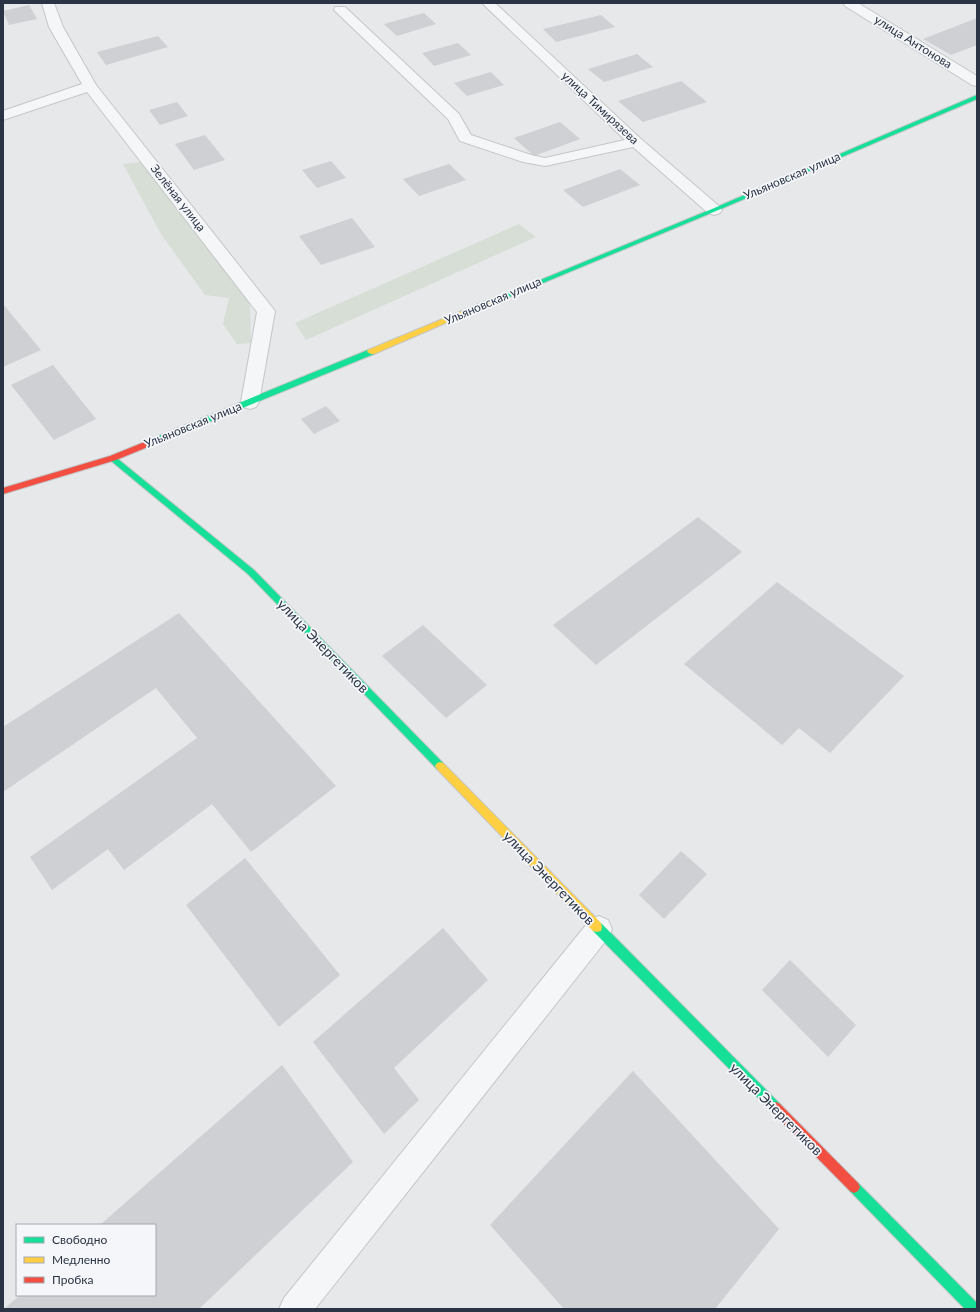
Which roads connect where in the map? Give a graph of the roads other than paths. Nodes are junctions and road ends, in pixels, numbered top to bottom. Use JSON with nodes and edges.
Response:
{"nodes":[{"id":1,"x":48,"y":3,"type":"edge"},
{"id":2,"x":488,"y":3,"type":"edge"},
{"id":3,"x":849,"y":3,"type":"edge"},
{"id":4,"x":340,"y":10,"type":"dead end"},
{"id":5,"x":977,"y":82,"type":"edge"},
{"id":6,"x":90,"y":86,"type":"junction"},
{"id":7,"x":977,"y":97,"type":"edge"},
{"id":8,"x":3,"y":116,"type":"edge"},
{"id":9,"x":636,"y":142,"type":"junction"},
{"id":10,"x":714,"y":210,"type":"junction"},
{"id":11,"x":250,"y":402,"type":"junction"},
{"id":12,"x":113,"y":458,"type":"junction"},
{"id":13,"x":3,"y":491,"type":"edge"},
{"id":14,"x":599,"y":929,"type":"junction"},
{"id":15,"x":295,"y":1309,"type":"edge"},
{"id":16,"x":974,"y":1309,"type":"edge"}],
"edges":[{"from":1,"to":6,"type":"street","name":"Зелёная улица"},
{"from":2,"to":9,"type":"street","name":"улица Тимирязева"},
{"from":3,"to":5,"type":"street","name":"улица Антонова"},
{"from":4,"to":9,"type":"street"},
{"from":6,"to":8,"type":"street"},
{"from":6,"to":11,"type":"street","name":"Зелёная улица"},
{"from":7,"to":10,"type":"main road","name":"Ульяновская улица"},
{"from":9,"to":10,"type":"street","name":"улица Тимирязева"},
{"from":10,"to":11,"type":"main road","name":"Ульяновская улица"},
{"from":11,"to":12,"type":"main road","name":"Ульяновская улица"},
{"from":12,"to":13,"type":"main road","name":"Ульяновская улица"},
{"from":12,"to":14,"type":"main road","name":"улица Энергетиков"},
{"from":14,"to":15,"type":"street"},
{"from":14,"to":16,"type":"main road","name":"улица Энергетиков"}]}
